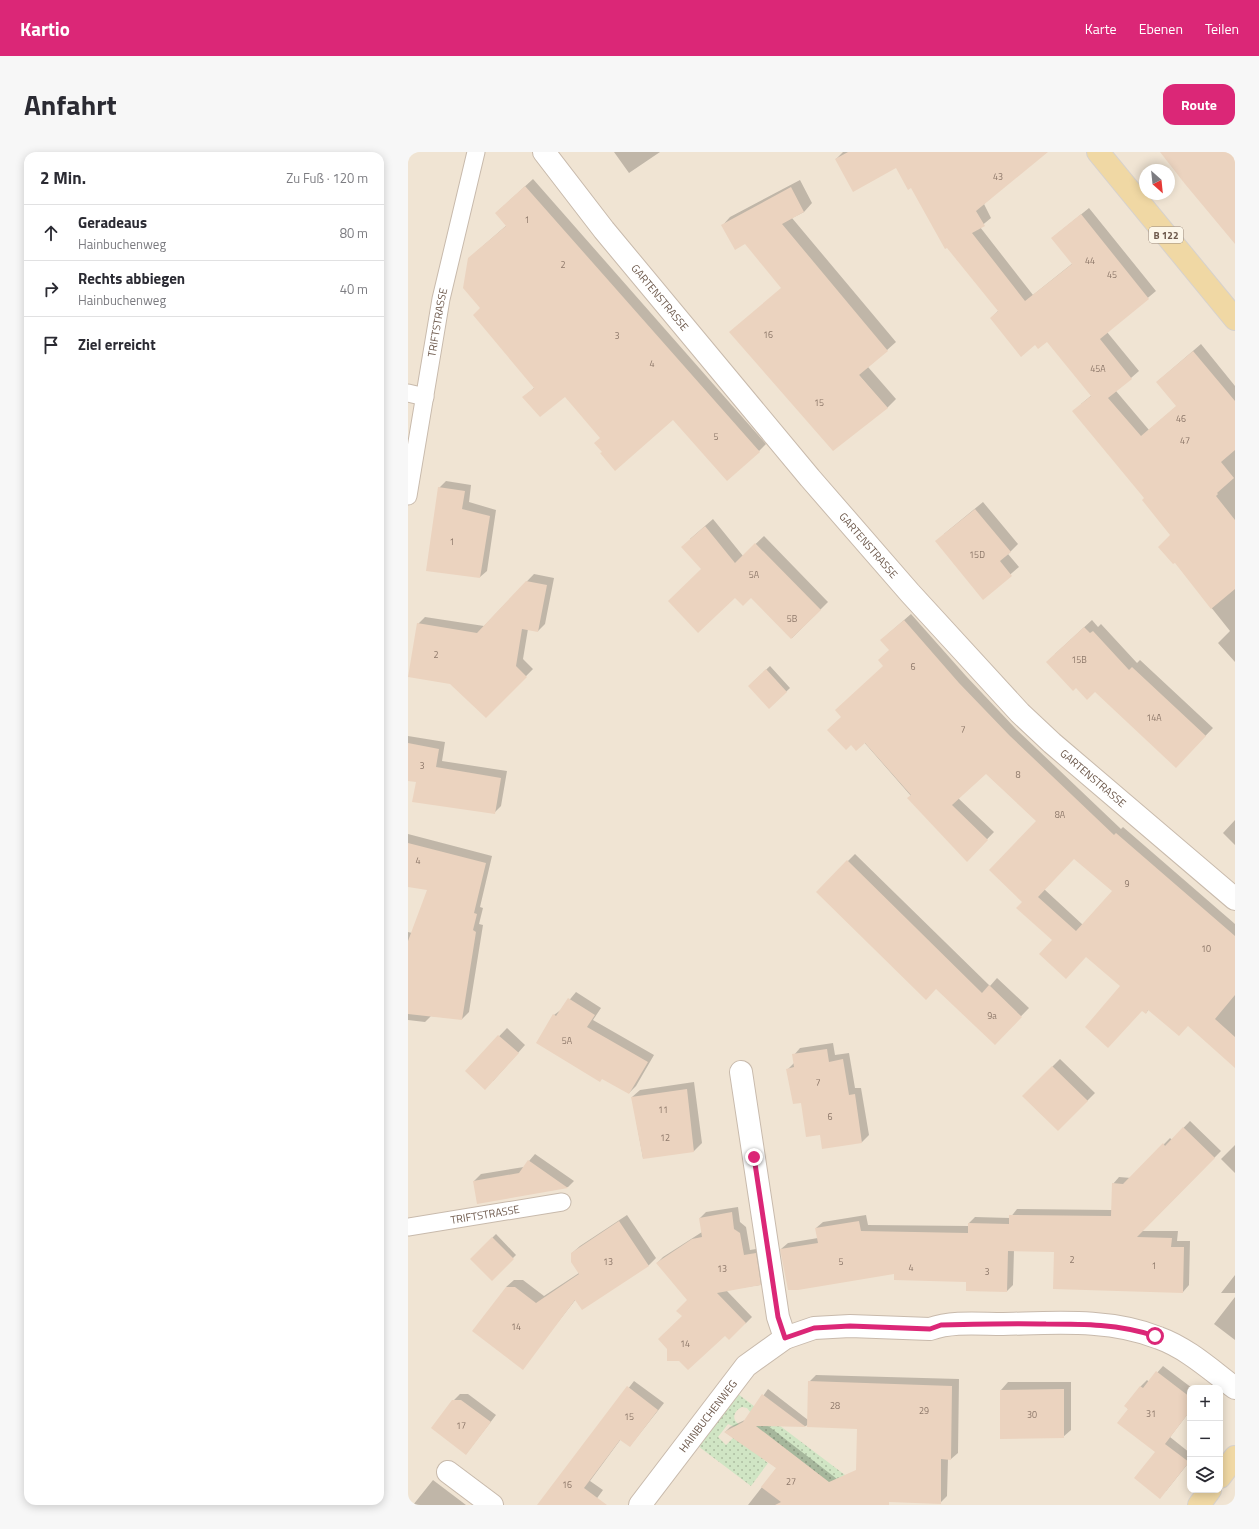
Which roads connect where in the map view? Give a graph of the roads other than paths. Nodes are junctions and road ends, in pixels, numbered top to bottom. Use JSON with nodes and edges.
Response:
{"nodes":[{"id":1,"x":476,"y":152,"type":"edge"},
{"id":2,"x":544,"y":152,"type":"edge"},
{"id":3,"x":1098,"y":152,"type":"edge"},
{"id":4,"x":1235,"y":319,"type":"edge"},
{"id":5,"x":408,"y":394,"type":"edge"},
{"id":6,"x":425,"y":397,"type":"junction"},
{"id":7,"x":408,"y":496,"type":"edge"},
{"id":8,"x":1235,"y":900,"type":"edge"},
{"id":9,"x":741,"y":1072,"type":"dead end"},
{"id":10,"x":562,"y":1202,"type":"dead end"},
{"id":11,"x":408,"y":1227,"type":"edge"},
{"id":12,"x":785,"y":1338,"type":"junction"},
{"id":13,"x":1235,"y":1388,"type":"edge"},
{"id":14,"x":1235,"y":1457,"type":"edge"},
{"id":15,"x":448,"y":1472,"type":"dead end"},
{"id":16,"x":1223,"y":1473,"type":"edge"},
{"id":17,"x":1208,"y":1493,"type":"edge"},
{"id":18,"x":492,"y":1505,"type":"edge"},
{"id":19,"x":640,"y":1505,"type":"edge"},
{"id":20,"x":1199,"y":1505,"type":"edge"}],
"edges":[{"from":1,"to":6,"type":"lane","name":"TRIFTSTRASSE"},
{"from":2,"to":8,"type":"street","name":"GARTENSTRASSE"},
{"from":3,"to":4,"type":"main road","number":"B 122"},
{"from":5,"to":6,"type":"lane"},
{"from":6,"to":7,"type":"lane","name":"TRIFTSTRASSE"},
{"from":9,"to":12,"type":"street"},
{"from":10,"to":11,"type":"lane","name":"TRIFTSTRASSE"},
{"from":12,"to":13,"type":"street","name":"HAINBUCHENWEG"},
{"from":12,"to":19,"type":"street","name":"HAINBUCHENWEG"},
{"from":14,"to":16,"type":"main road"},
{"from":15,"to":18,"type":"street"},
{"from":17,"to":20,"type":"main road"}]}
